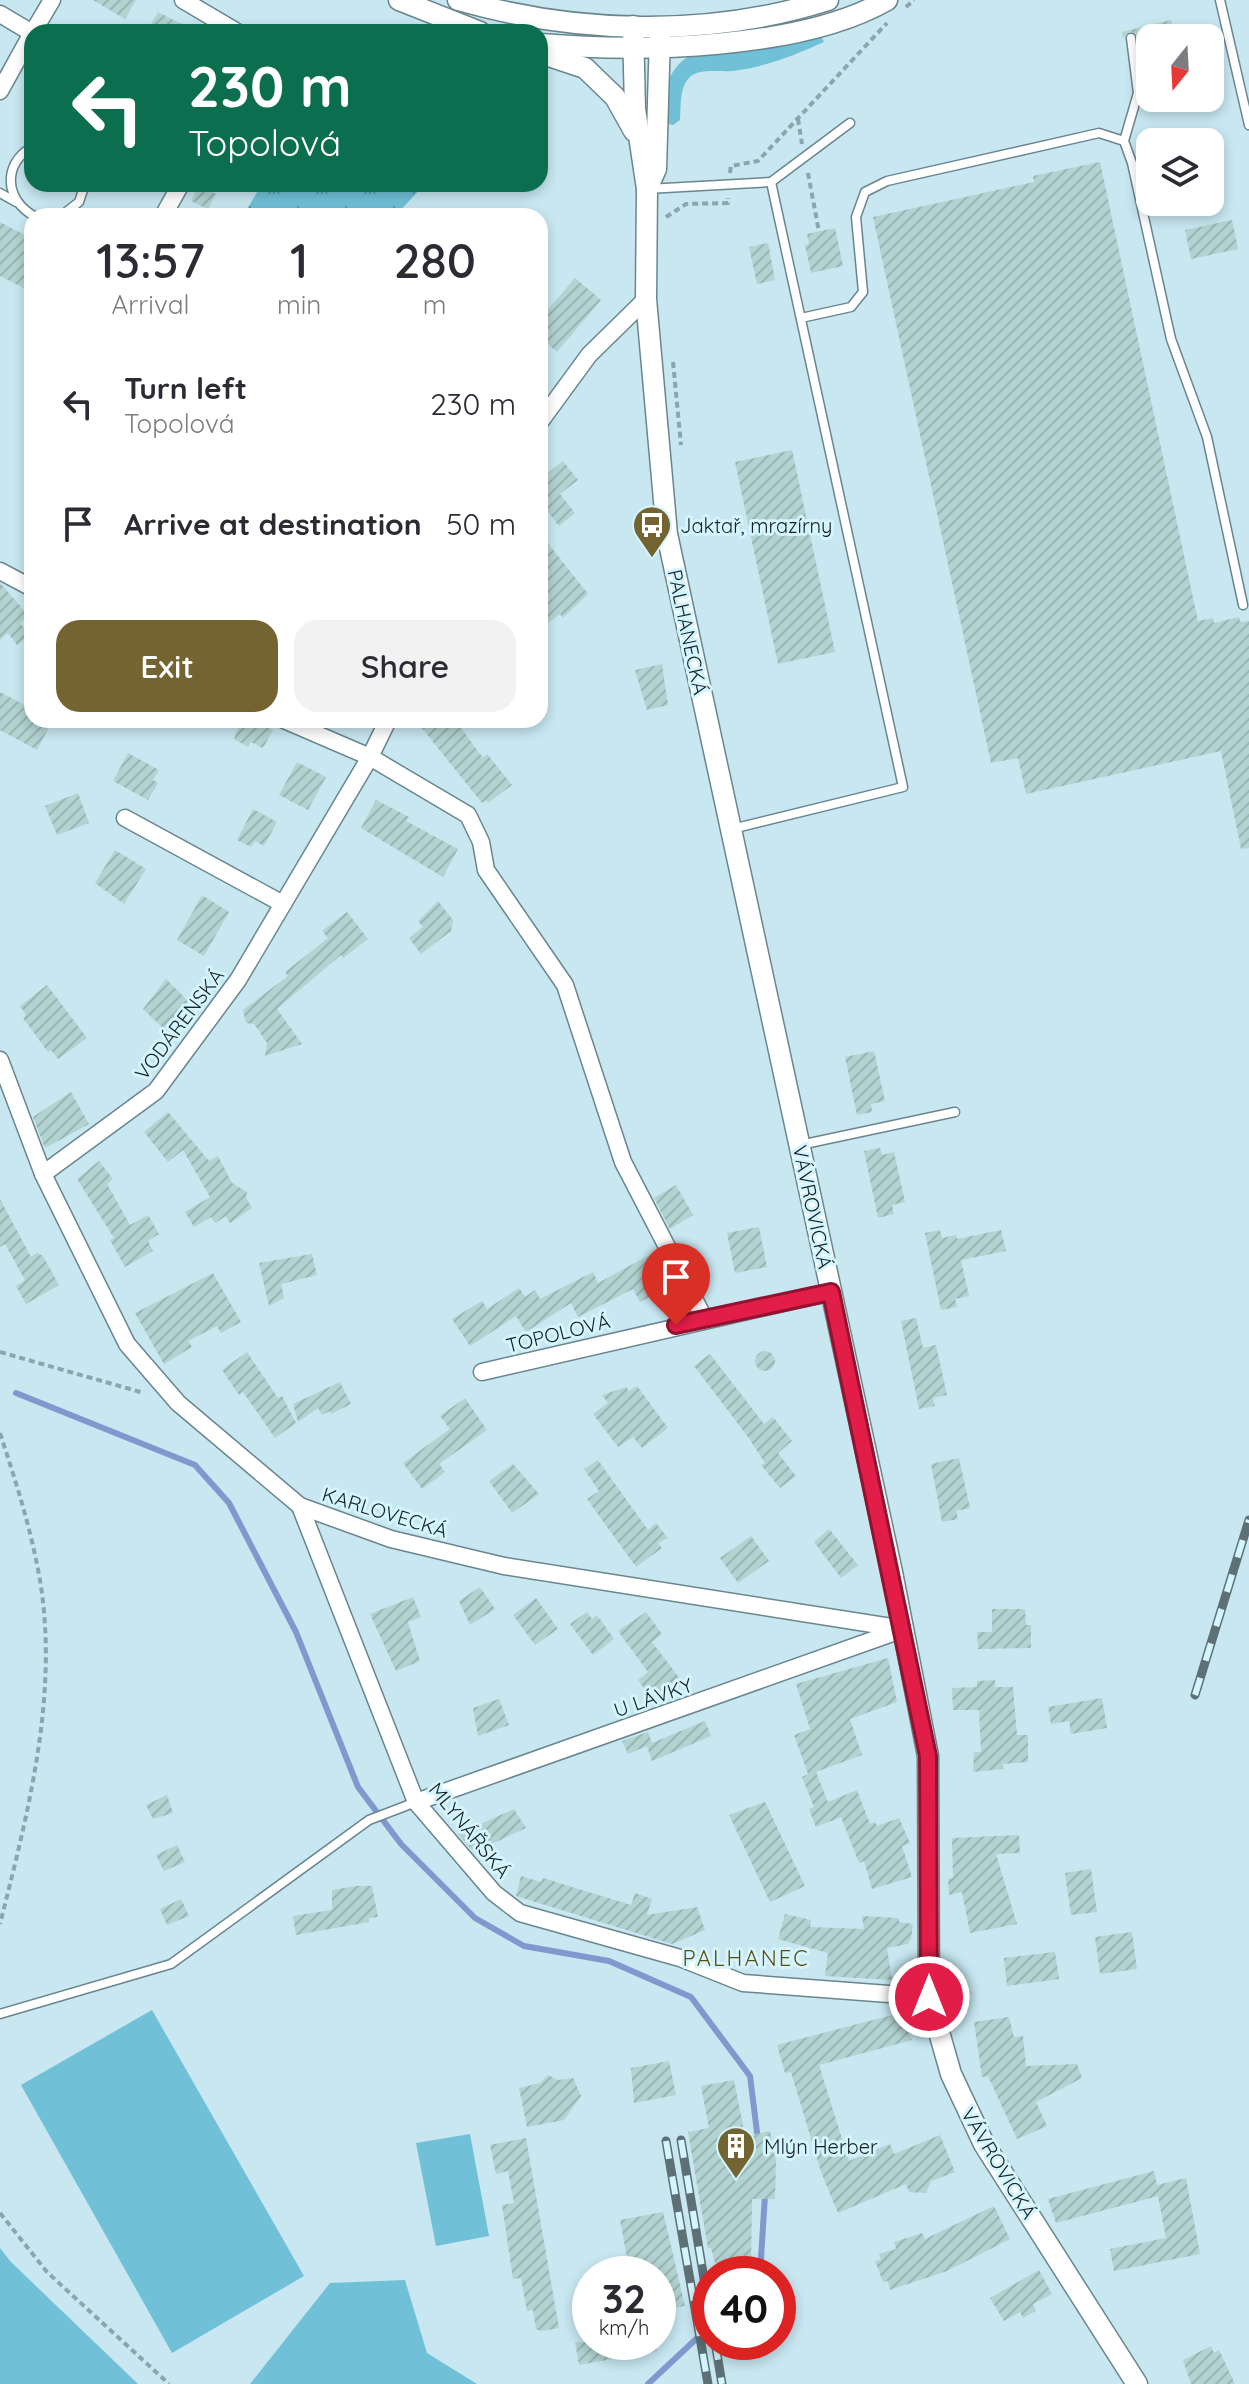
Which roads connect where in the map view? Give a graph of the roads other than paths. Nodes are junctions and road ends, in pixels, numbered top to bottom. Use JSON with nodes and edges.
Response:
{"nodes":[{"id":1,"x":52,"y":0,"type":"edge"},
{"id":2,"x":183,"y":0,"type":"edge"},
{"id":3,"x":399,"y":0,"type":"edge"},
{"id":4,"x":458,"y":0,"type":"edge"},
{"id":5,"x":828,"y":0,"type":"edge"},
{"id":6,"x":1220,"y":0,"type":"edge"},
{"id":7,"x":893,"y":10,"type":"edge"},
{"id":8,"x":0,"y":14,"type":"edge"},
{"id":9,"x":37,"y":24,"type":"edge"},
{"id":10,"x":224,"y":24,"type":"edge"},
{"id":11,"x":460,"y":24,"type":"edge"},
{"id":12,"x":24,"y":28,"type":"edge"},
{"id":13,"x":633,"y":36,"type":"junction"},
{"id":14,"x":660,"y":37,"type":"junction"},
{"id":15,"x":1131,"y":38,"type":"dead end"},
{"id":16,"x":548,"y":43,"type":"edge"},
{"id":17,"x":24,"y":48,"type":"edge"},
{"id":18,"x":548,"y":56,"type":"edge"},
{"id":19,"x":0,"y":91,"type":"edge"},
{"id":20,"x":850,"y":123,"type":"dead end"},
{"id":21,"x":1249,"y":125,"type":"edge"},
{"id":22,"x":639,"y":139,"type":"junction"},
{"id":23,"x":1124,"y":141,"type":"junction"},
{"id":24,"x":24,"y":155,"type":"edge"},
{"id":25,"x":771,"y":182,"type":"junction"},
{"id":26,"x":647,"y":189,"type":"junction"},
{"id":27,"x":82,"y":192,"type":"edge"},
{"id":28,"x":0,"y":193,"type":"edge"},
{"id":29,"x":16,"y":202,"type":"junction"},
{"id":30,"x":24,"y":208,"type":"edge"},
{"id":31,"x":71,"y":208,"type":"edge"},
{"id":32,"x":646,"y":299,"type":"junction"},
{"id":33,"x":801,"y":318,"type":"junction"},
{"id":34,"x":548,"y":411,"type":"edge"},
{"id":35,"x":0,"y":571,"type":"edge"},
{"id":36,"x":24,"y":584,"type":"edge"},
{"id":37,"x":1243,"y":605,"type":"dead end"},
{"id":38,"x":303,"y":728,"type":"edge"},
{"id":39,"x":384,"y":728,"type":"edge"},
{"id":40,"x":370,"y":757,"type":"junction"},
{"id":41,"x":125,"y":818,"type":"dead end"},
{"id":42,"x":732,"y":829,"type":"junction"},
{"id":43,"x":283,"y":904,"type":"junction"},
{"id":44,"x":754,"y":928,"type":"joint"},
{"id":45,"x":0,"y":1060,"type":"edge"},
{"id":46,"x":955,"y":1112,"type":"dead end"},
{"id":47,"x":800,"y":1145,"type":"junction"},
{"id":48,"x":43,"y":1174,"type":"junction"},
{"id":49,"x":831,"y":1292,"type":"junction"},
{"id":50,"x":704,"y":1318,"type":"junction"},
{"id":51,"x":482,"y":1372,"type":"dead end"},
{"id":52,"x":300,"y":1506,"type":"junction"},
{"id":53,"x":904,"y":1629,"type":"junction"},
{"id":54,"x":408,"y":1804,"type":"junction"},
{"id":55,"x":929,"y":1997,"type":"junction"},
{"id":56,"x":0,"y":2014,"type":"edge"},
{"id":57,"x":1137,"y":2384,"type":"edge"}],
"edges":[{"from":1,"to":9,"type":"street"},
{"from":2,"to":10,"type":"street"},
{"from":3,"to":11,"type":"street"},
{"from":4,"to":13,"type":"street"},
{"from":5,"to":14,"type":"street"},
{"from":6,"to":21,"type":"lane"},
{"from":7,"to":14,"type":"street"},
{"from":8,"to":12,"type":"street"},
{"from":13,"to":14,"type":"street"},
{"from":13,"to":16,"type":"street"},
{"from":13,"to":22,"type":"street","name":"PALHANECKÁ"},
{"from":14,"to":26,"type":"street","name":"PALHANECKÁ"},
{"from":15,"to":23,"type":"lane"},
{"from":17,"to":19,"type":"street"},
{"from":18,"to":22,"type":"street"},
{"from":20,"to":25,"type":"lane"},
{"from":22,"to":26,"type":"street","name":"PALHANECKÁ"},
{"from":23,"to":33,"type":"lane"},
{"from":23,"to":37,"type":"lane"},
{"from":24,"to":29,"type":"lane"},
{"from":25,"to":26,"type":"lane"},
{"from":25,"to":33,"type":"lane"},
{"from":26,"to":32,"type":"street","name":"PALHANECKÁ"},
{"from":27,"to":31,"type":"lane"},
{"from":28,"to":29,"type":"lane"},
{"from":29,"to":30,"type":"lane"},
{"from":32,"to":34,"type":"street"},
{"from":32,"to":42,"type":"street","name":"PALHANECKÁ"},
{"from":33,"to":42,"type":"lane"},
{"from":35,"to":36,"type":"street"},
{"from":38,"to":40,"type":"street"},
{"from":39,"to":40,"type":"street","name":"VODÁRENSKÁ"},
{"from":40,"to":43,"type":"street","name":"VODÁRENSKÁ"},
{"from":40,"to":50,"type":"street"},
{"from":41,"to":43,"type":"street"},
{"from":42,"to":44,"type":"street","name":"PALHANECKÁ"},
{"from":43,"to":48,"type":"street","name":"VODÁRENSKÁ"},
{"from":44,"to":47,"type":"street","name":"VÁVROVICKÁ"},
{"from":45,"to":48,"type":"street","name":"KARLOVECKÁ"},
{"from":46,"to":47,"type":"lane"},
{"from":47,"to":49,"type":"street","name":"VÁVROVICKÁ"},
{"from":48,"to":52,"type":"street","name":"KARLOVECKÁ"},
{"from":49,"to":50,"type":"street","name":"TOPOLOVÁ"},
{"from":49,"to":53,"type":"street","name":"VÁVROVICKÁ"},
{"from":50,"to":51,"type":"street","name":"TOPOLOVÁ"},
{"from":52,"to":53,"type":"street","name":"KARLOVECKÁ"},
{"from":52,"to":54,"type":"street","name":"MLYNÁŘSKÁ"},
{"from":53,"to":54,"type":"street","name":"U LÁVKY"},
{"from":53,"to":55,"type":"street","name":"VÁVROVICKÁ"},
{"from":54,"to":55,"type":"street","name":"MLYNÁŘSKÁ"},
{"from":54,"to":56,"type":"lane"},
{"from":55,"to":57,"type":"street","name":"VÁVROVICKÁ"}]}
